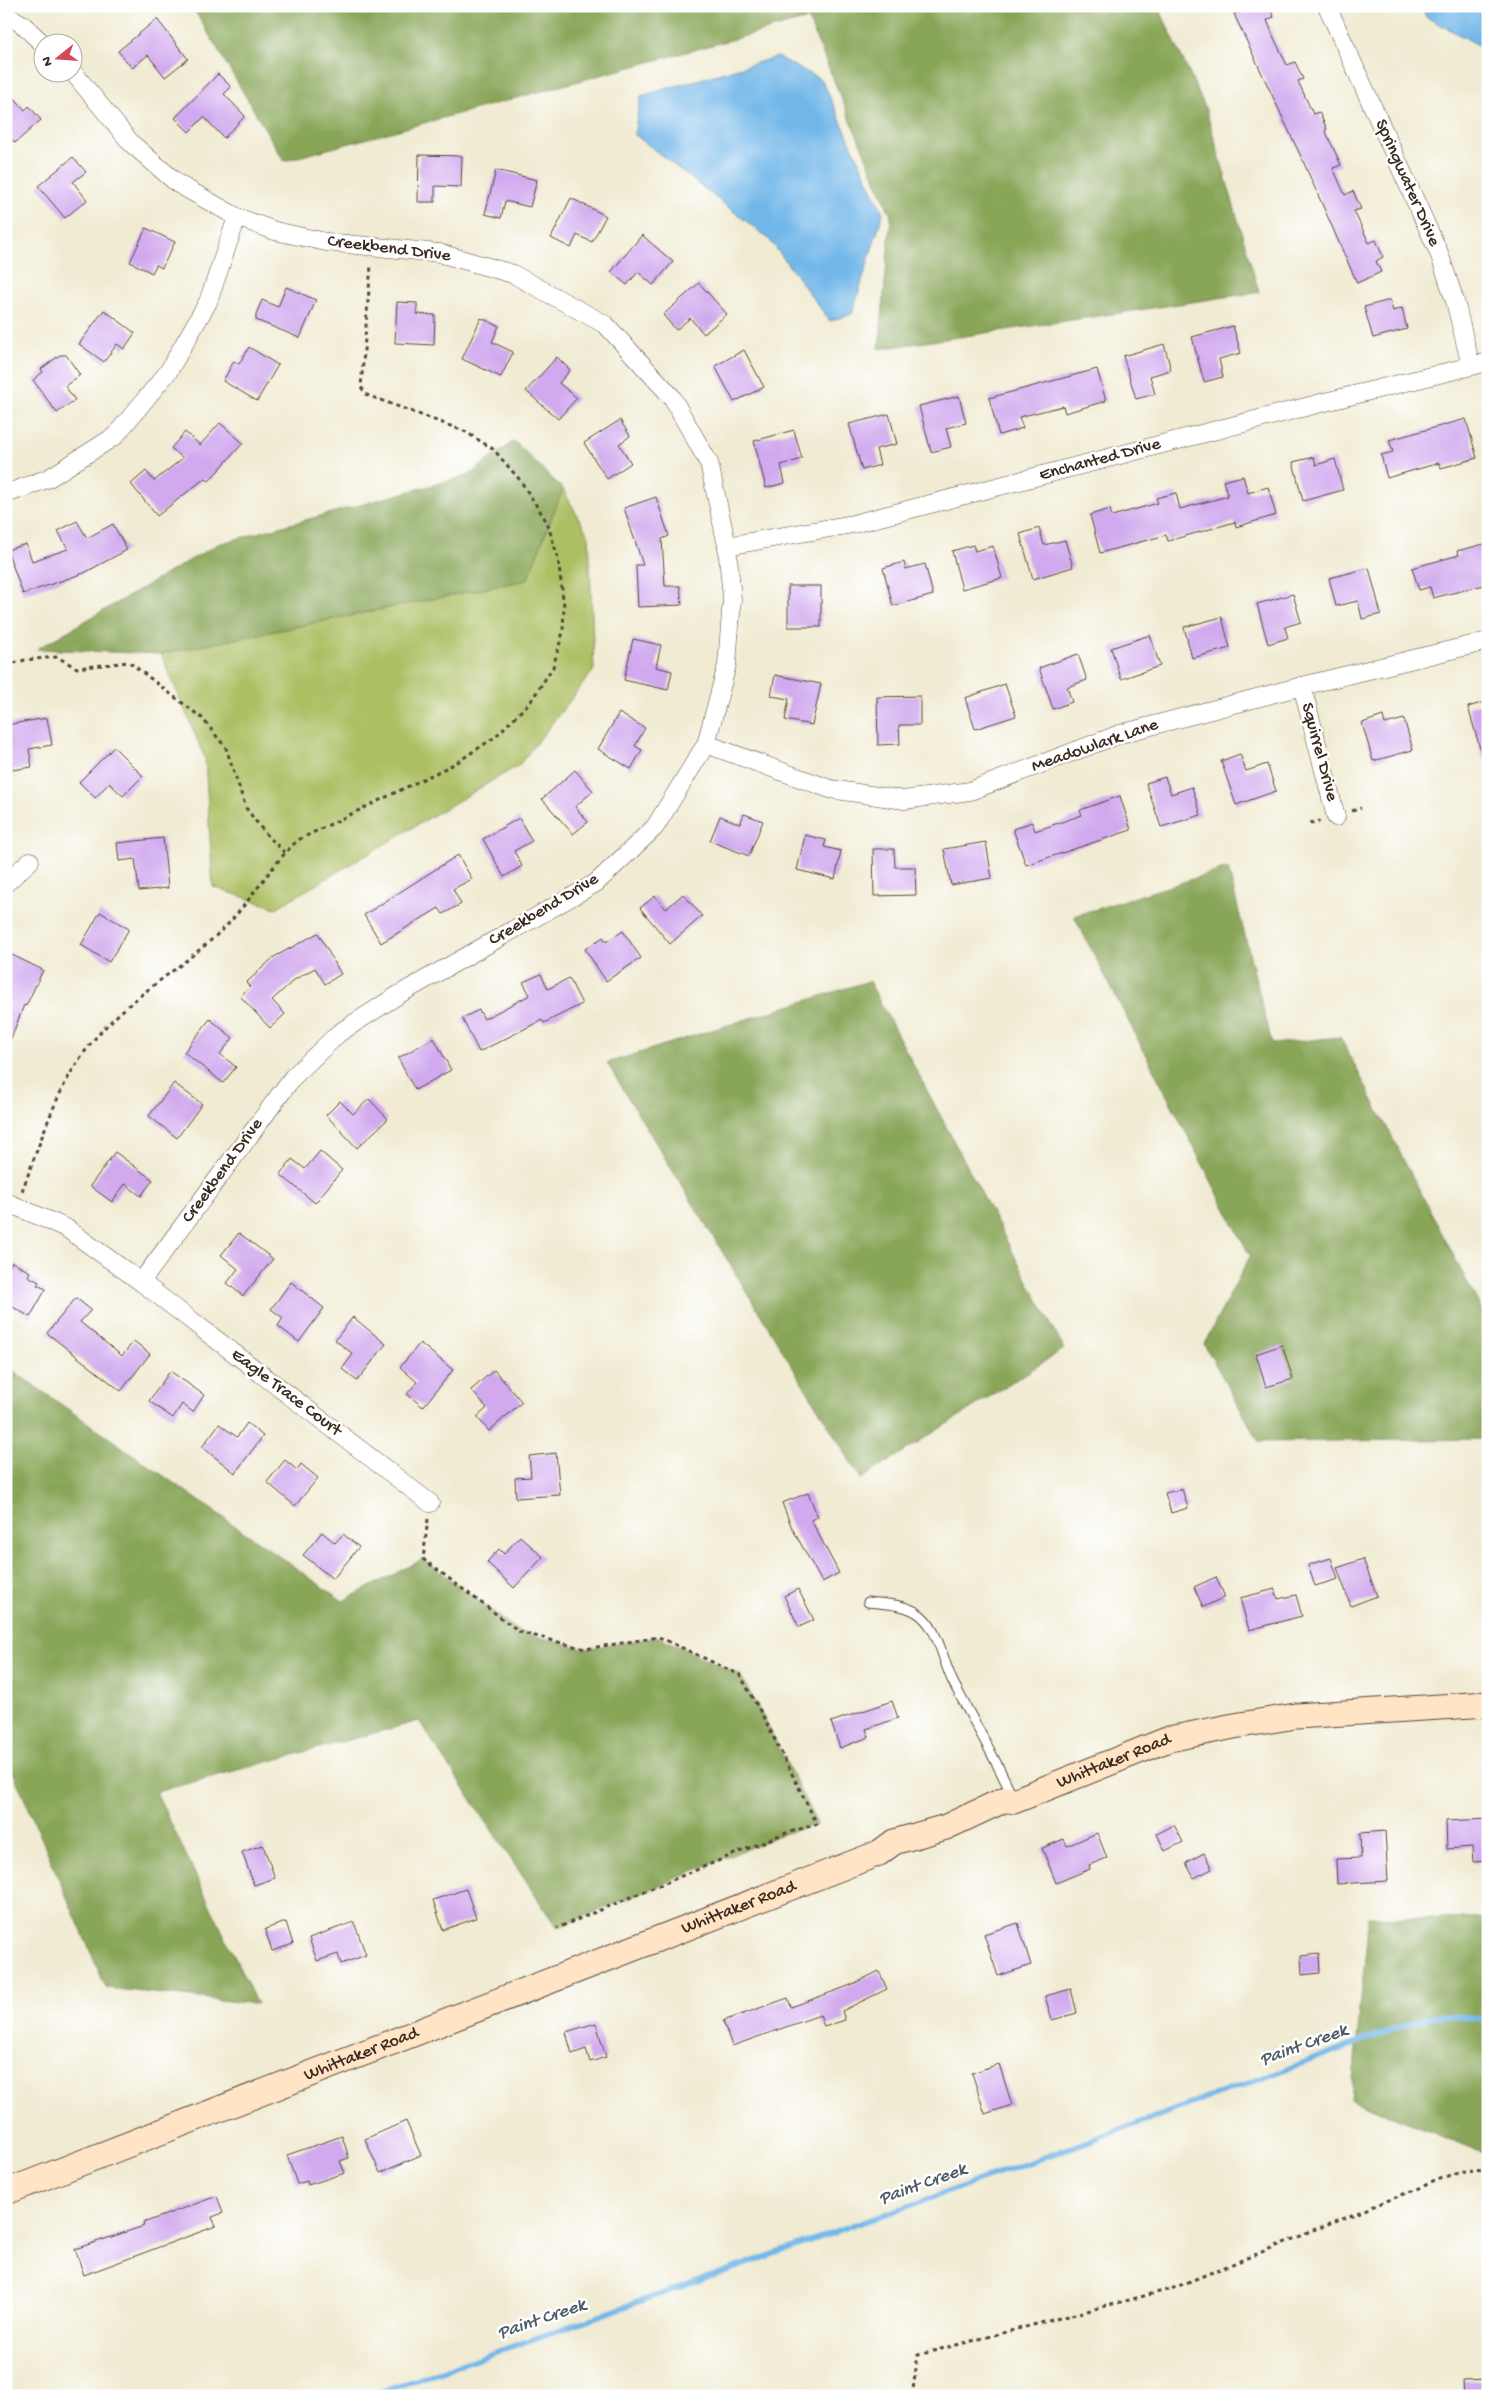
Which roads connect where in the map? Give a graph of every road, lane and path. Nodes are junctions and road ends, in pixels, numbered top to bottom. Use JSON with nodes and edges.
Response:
{"nodes":[{"id":1,"x":1327,"y":6,"type":"edge"},
{"id":2,"x":6,"y":15,"type":"edge"},
{"id":3,"x":32,"y":34,"type":"edge"},
{"id":4,"x":81,"y":82,"type":"edge"},
{"id":5,"x":237,"y":217,"type":"junction"},
{"id":6,"x":372,"y":247,"type":"junction"},
{"id":7,"x":1479,"y":364,"type":"edge"},
{"id":8,"x":6,"y":494,"type":"edge"},
{"id":9,"x":727,"y":546,"type":"junction"},
{"id":10,"x":1488,"y":641,"type":"edge"},
{"id":11,"x":6,"y":665,"type":"edge"},
{"id":12,"x":1302,"y":686,"type":"junction"},
{"id":13,"x":706,"y":744,"type":"junction"},
{"id":14,"x":1336,"y":817,"type":"dead end"},
{"id":15,"x":285,"y":853,"type":"junction"},
{"id":16,"x":30,"y":861,"type":"dead end"},
{"id":17,"x":6,"y":883,"type":"edge"},
{"id":18,"x":11,"y":1204,"type":"edge"},
{"id":19,"x":141,"y":1282,"type":"junction"},
{"id":20,"x":430,"y":1503,"type":"joint"},
{"id":21,"x":868,"y":1602,"type":"dead end"},
{"id":22,"x":1488,"y":1704,"type":"edge"},
{"id":23,"x":1014,"y":1801,"type":"junction"},
{"id":24,"x":557,"y":1928,"type":"dead end"},
{"id":25,"x":1488,"y":2172,"type":"edge"},
{"id":26,"x":6,"y":2192,"type":"edge"},
{"id":27,"x":912,"y":2396,"type":"edge"}],
"edges":[{"from":1,"to":7,"type":"street","name":"Springwater Drive"},
{"from":2,"to":3,"type":"street"},
{"from":4,"to":5,"type":"street","name":"Creekbend Drive"},
{"from":5,"to":6,"type":"street","name":"Creekbend Drive"},
{"from":5,"to":8,"type":"street"},
{"from":6,"to":9,"type":"street","name":"Creekbend Drive"},
{"from":6,"to":15,"type":"path"},
{"from":7,"to":9,"type":"street","name":"Enchanted Drive"},
{"from":9,"to":13,"type":"street","name":"Creekbend Drive"},
{"from":10,"to":12,"type":"street","name":"Meadowlark Lane"},
{"from":11,"to":15,"type":"path"},
{"from":12,"to":13,"type":"street","name":"Meadowlark Lane"},
{"from":12,"to":14,"type":"street","name":"Squirrel Drive"},
{"from":13,"to":19,"type":"street","name":"Creekbend Drive"},
{"from":15,"to":18,"type":"path"},
{"from":16,"to":17,"type":"street"},
{"from":18,"to":19,"type":"street","name":"Eagle Trace Court"},
{"from":19,"to":20,"type":"street","name":"Eagle Trace Court"},
{"from":20,"to":24,"type":"path"},
{"from":21,"to":23,"type":"lane"},
{"from":22,"to":23,"type":"main road","name":"Whittaker Road"},
{"from":23,"to":26,"type":"main road","name":"Whittaker Road"},
{"from":25,"to":27,"type":"path"}]}
